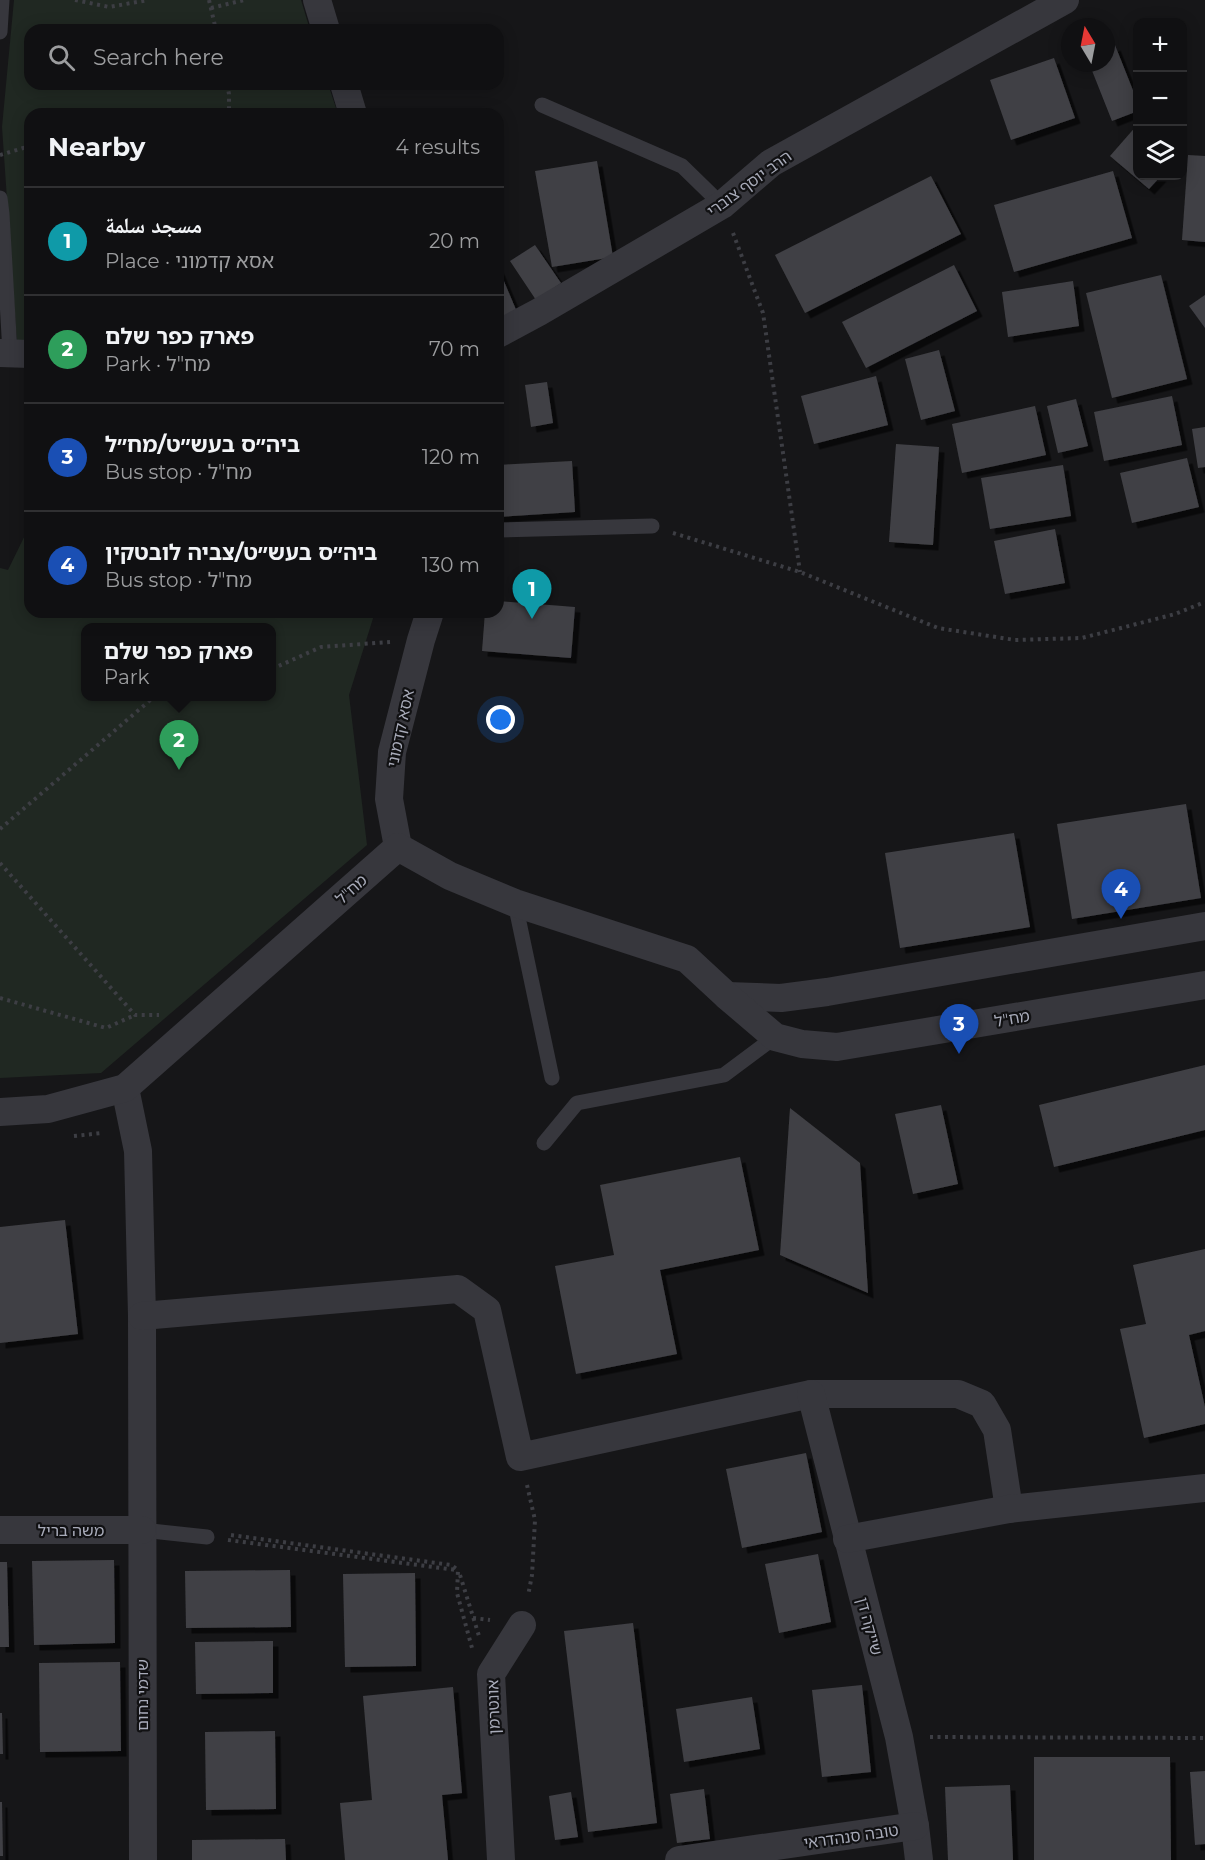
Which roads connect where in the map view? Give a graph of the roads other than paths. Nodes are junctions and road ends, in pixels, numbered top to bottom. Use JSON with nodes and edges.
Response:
{"nodes":[{"id":1,"x":2,"y":0,"type":"edge"},
{"id":2,"x":317,"y":0,"type":"edge"},
{"id":3,"x":1065,"y":0,"type":"edge"},
{"id":4,"x":324,"y":24,"type":"edge"},
{"id":5,"x":0,"y":32,"type":"edge"},
{"id":6,"x":346,"y":90,"type":"edge"},
{"id":7,"x":542,"y":105,"type":"dead end"},
{"id":8,"x":351,"y":108,"type":"edge"},
{"id":9,"x":0,"y":198,"type":"edge"},
{"id":10,"x":722,"y":205,"type":"junction"},
{"id":11,"x":504,"y":331,"type":"edge"},
{"id":12,"x":13,"y":353,"type":"edge"},
{"id":13,"x":652,"y":526,"type":"road end"},
{"id":14,"x":504,"y":530,"type":"edge"},
{"id":15,"x":428,"y":618,"type":"edge"},
{"id":16,"x":398,"y":847,"type":"junction"},
{"id":17,"x":515,"y":903,"type":"junction"},
{"id":18,"x":1205,"y":926,"type":"edge"},
{"id":19,"x":1205,"y":985,"type":"edge"},
{"id":20,"x":727,"y":996,"type":"junction"},
{"id":21,"x":775,"y":1037,"type":"junction"},
{"id":22,"x":552,"y":1078,"type":"dead end"},
{"id":23,"x":125,"y":1088,"type":"junction"},
{"id":24,"x":0,"y":1112,"type":"edge"},
{"id":25,"x":544,"y":1143,"type":"dead end"},
{"id":26,"x":142,"y":1316,"type":"junction"},
{"id":27,"x":811,"y":1394,"type":"junction"},
{"id":28,"x":1205,"y":1488,"type":"edge"},
{"id":29,"x":1009,"y":1509,"type":"junction"},
{"id":30,"x":0,"y":1530,"type":"edge"},
{"id":31,"x":142,"y":1530,"type":"junction"},
{"id":32,"x":207,"y":1537,"type":"road end"},
{"id":33,"x":847,"y":1539,"type":"junction"},
{"id":34,"x":522,"y":1625,"type":"road end"},
{"id":35,"x":915,"y":1826,"type":"junction"},
{"id":36,"x":143,"y":1860,"type":"edge"},
{"id":37,"x":501,"y":1860,"type":"edge"},
{"id":38,"x":679,"y":1860,"type":"edge"},
{"id":39,"x":919,"y":1860,"type":"edge"}],
"edges":[{"from":1,"to":5,"type":"lane"},
{"from":2,"to":4,"type":"street"},
{"from":3,"to":10,"type":"street","name":"הרב יוסף צוברי"},
{"from":6,"to":8,"type":"street"},
{"from":7,"to":10,"type":"lane"},
{"from":9,"to":12,"type":"lane"},
{"from":10,"to":11,"type":"street","name":"הרב יוסף צוברי"},
{"from":13,"to":14,"type":"lane"},
{"from":15,"to":16,"type":"street","name":"אסא קדמוני"},
{"from":16,"to":17,"type":"street","name":"מח\"ל"},
{"from":16,"to":23,"type":"street","name":"מח\"ל"},
{"from":17,"to":20,"type":"street","name":"מח\"ל"},
{"from":17,"to":22,"type":"lane"},
{"from":18,"to":20,"type":"street"},
{"from":19,"to":21,"type":"street","name":"מח\"ל"},
{"from":20,"to":21,"type":"street","name":"מח\"ל"},
{"from":21,"to":25,"type":"lane"},
{"from":23,"to":24,"type":"street","name":"מח\"ל"},
{"from":23,"to":26,"type":"street","name":"שדמי נחום"},
{"from":26,"to":27,"type":"street"},
{"from":26,"to":31,"type":"street","name":"שדמי נחום"},
{"from":27,"to":29,"type":"street"},
{"from":27,"to":33,"type":"street","name":"שייקה דן"},
{"from":28,"to":29,"type":"street"},
{"from":29,"to":33,"type":"street"},
{"from":30,"to":31,"type":"street","name":"משה בריל"},
{"from":31,"to":32,"type":"lane"},
{"from":31,"to":36,"type":"street","name":"שדמי נחום"},
{"from":33,"to":35,"type":"street","name":"שייקה דן"},
{"from":34,"to":37,"type":"street","name":"אונטרמן"},
{"from":35,"to":38,"type":"street","name":"טובה סנהדראי"},
{"from":35,"to":39,"type":"street","name":"שייקה דן"}]}
